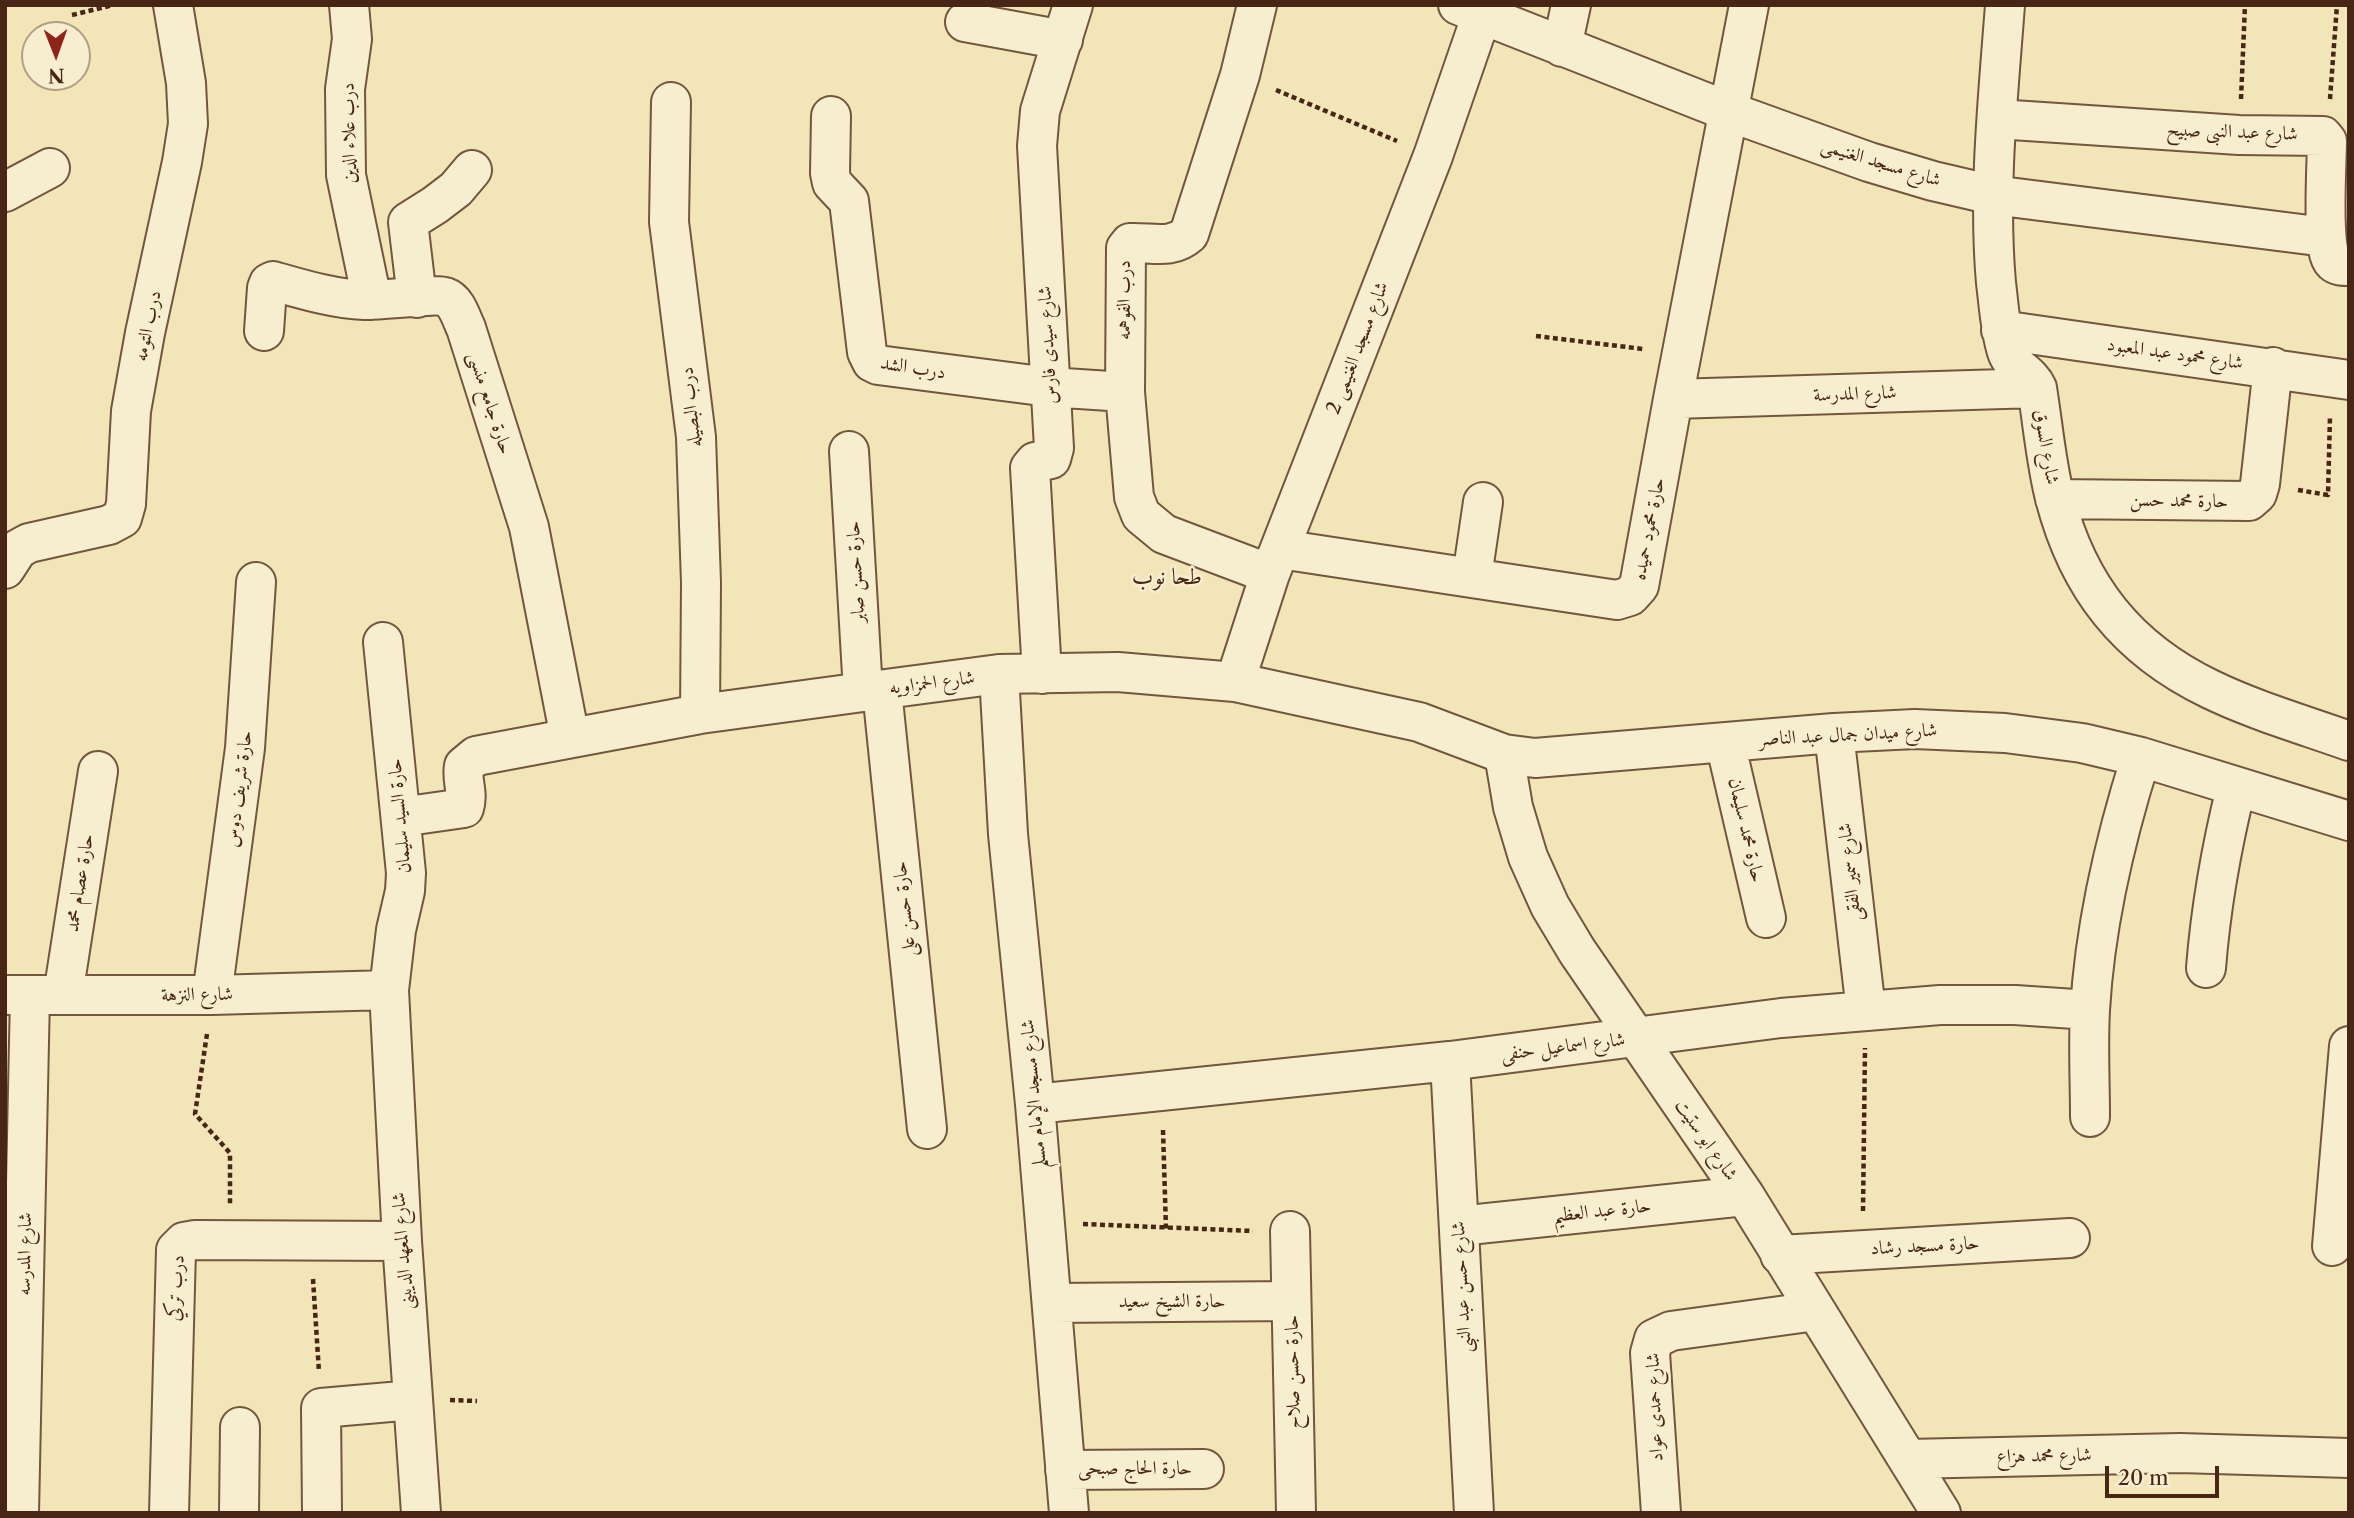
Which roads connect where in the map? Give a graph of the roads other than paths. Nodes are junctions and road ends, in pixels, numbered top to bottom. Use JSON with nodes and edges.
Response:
{"nodes":[{"id":1,"x":173,"y":5,"type":"edge"},
{"id":2,"x":349,"y":5,"type":"edge"},
{"id":3,"x":1257,"y":5,"type":"edge"},
{"id":4,"x":1571,"y":5,"type":"edge"},
{"id":5,"x":1749,"y":5,"type":"edge"},
{"id":6,"x":2005,"y":5,"type":"edge"},
{"id":7,"x":1470,"y":10,"type":"edge"},
{"id":8,"x":965,"y":22,"type":"dead end"},
{"id":9,"x":1068,"y":22,"type":"edge"},
{"id":10,"x":1562,"y":47,"type":"junction"},
{"id":11,"x":671,"y":102,"type":"dead end"},
{"id":12,"x":1730,"y":112,"type":"junction"},
{"id":13,"x":831,"y":116,"type":"dead end"},
{"id":14,"x":1997,"y":118,"type":"junction"},
{"id":15,"x":2334,"y":156,"type":"edge"},
{"id":16,"x":50,"y":168,"type":"dead end"},
{"id":17,"x":472,"y":170,"type":"dead end"},
{"id":18,"x":5,"y":192,"type":"edge"},
{"id":19,"x":1993,"y":195,"type":"junction"},
{"id":20,"x":2325,"y":237,"type":"junction"},
{"id":21,"x":2349,"y":266,"type":"edge"},
{"id":22,"x":417,"y":298,"type":"junction"},
{"id":23,"x":372,"y":300,"type":"junction"},
{"id":24,"x":2001,"y":330,"type":"junction"},
{"id":25,"x":264,"y":331,"type":"dead end"},
{"id":26,"x":2273,"y":367,"type":"junction"},
{"id":27,"x":2339,"y":378,"type":"edge"},
{"id":28,"x":1049,"y":387,"type":"junction"},
{"id":29,"x":2036,"y":388,"type":"junction"},
{"id":30,"x":1125,"y":392,"type":"junction"},
{"id":31,"x":1673,"y":399,"type":"junction"},
{"id":32,"x":849,"y":451,"type":"dead end"},
{"id":33,"x":2055,"y":499,"type":"junction"},
{"id":34,"x":1483,"y":502,"type":"dead end"},
{"id":35,"x":1275,"y":562,"type":"junction"},
{"id":36,"x":5,"y":569,"type":"edge"},
{"id":37,"x":1472,"y":577,"type":"junction"},
{"id":38,"x":256,"y":582,"type":"dead end"},
{"id":39,"x":383,"y":642,"type":"dead end"},
{"id":40,"x":999,"y":674,"type":"junction"},
{"id":41,"x":1042,"y":674,"type":"junction"},
{"id":42,"x":1235,"y":682,"type":"junction"},
{"id":43,"x":873,"y":691,"type":"junction"},
{"id":44,"x":700,"y":714,"type":"junction"},
{"id":45,"x":1834,"y":733,"type":"junction"},
{"id":46,"x":570,"y":738,"type":"junction"},
{"id":47,"x":2349,"y":741,"type":"edge"},
{"id":48,"x":1725,"y":742,"type":"junction"},
{"id":49,"x":1504,"y":754,"type":"junction"},
{"id":50,"x":2141,"y":757,"type":"junction"},
{"id":51,"x":98,"y":771,"type":"dead end"},
{"id":52,"x":2236,"y":788,"type":"junction"},
{"id":53,"x":401,"y":817,"type":"junction"},
{"id":54,"x":2349,"y":821,"type":"edge"},
{"id":55,"x":1766,"y":918,"type":"dead end"},
{"id":56,"x":2206,"y":968,"type":"dead end"},
{"id":57,"x":389,"y":990,"type":"junction"},
{"id":58,"x":33,"y":995,"type":"edge"},
{"id":59,"x":212,"y":995,"type":"junction"},
{"id":60,"x":2090,"y":1010,"type":"junction"},
{"id":61,"x":1866,"y":1011,"type":"junction"},
{"id":62,"x":1636,"y":1038,"type":"junction"},
{"id":63,"x":1450,"y":1061,"type":"junction"},
{"id":64,"x":2348,"y":1069,"type":"edge"},
{"id":65,"x":1035,"y":1104,"type":"junction"},
{"id":66,"x":2090,"y":1117,"type":"dead end"},
{"id":67,"x":927,"y":1129,"type":"dead end"},
{"id":68,"x":1745,"y":1196,"type":"junction"},
{"id":69,"x":1459,"y":1226,"type":"junction"},
{"id":70,"x":1290,"y":1231,"type":"road end"},
{"id":71,"x":2070,"y":1238,"type":"dead end"},
{"id":72,"x":402,"y":1241,"type":"junction"},
{"id":73,"x":2332,"y":1246,"type":"dead end"},
{"id":74,"x":1780,"y":1255,"type":"junction"},
{"id":75,"x":1291,"y":1301,"type":"junction"},
{"id":76,"x":1053,"y":1303,"type":"junction"},
{"id":77,"x":1816,"y":1311,"type":"junction"},
{"id":78,"x":413,"y":1400,"type":"junction"},
{"id":79,"x":240,"y":1427,"type":"dead end"},
{"id":80,"x":2349,"y":1458,"type":"edge"},
{"id":81,"x":1908,"y":1460,"type":"junction"},
{"id":82,"x":1204,"y":1469,"type":"dead end"},
{"id":83,"x":1065,"y":1470,"type":"junction"},
{"id":84,"x":19,"y":1513,"type":"edge"},
{"id":85,"x":169,"y":1513,"type":"edge"},
{"id":86,"x":239,"y":1513,"type":"edge"},
{"id":87,"x":322,"y":1513,"type":"edge"},
{"id":88,"x":421,"y":1513,"type":"edge"},
{"id":89,"x":1069,"y":1513,"type":"edge"},
{"id":90,"x":1296,"y":1513,"type":"edge"},
{"id":91,"x":1474,"y":1513,"type":"edge"},
{"id":92,"x":1661,"y":1513,"type":"edge"},
{"id":93,"x":1941,"y":1513,"type":"edge"}],
"edges":[{"from":1,"to":36,"type":"street","name":"درب التومه"},
{"from":2,"to":23,"type":"street","name":"درب علاء الدين"},
{"from":3,"to":30,"type":"street","name":"درب الفوهمه"},
{"from":4,"to":10,"type":"street"},
{"from":5,"to":12,"type":"street","name":"حارة محمود حميده"},
{"from":6,"to":14,"type":"street","name":"شارع السوق"},
{"from":7,"to":10,"type":"street","name":"شارع مسجد الغنيمى"},
{"from":7,"to":35,"type":"street","name":"شارع مسجد الغنيمى 2"},
{"from":8,"to":9,"type":"street"},
{"from":9,"to":28,"type":"street","name":"شارع سيدى فارس"},
{"from":10,"to":12,"type":"street","name":"شارع مسجد الغنيمى"},
{"from":11,"to":44,"type":"street","name":"درب البصيله"},
{"from":12,"to":19,"type":"street","name":"شارع مسجد الغنيمى"},
{"from":12,"to":31,"type":"street","name":"حارة محمود حميده"},
{"from":13,"to":28,"type":"street","name":"درب الشد"},
{"from":14,"to":15,"type":"street","name":"شارع عبد النبى صبيح"},
{"from":14,"to":19,"type":"street","name":"شارع السوق"},
{"from":15,"to":20,"type":"street"},
{"from":16,"to":18,"type":"street"},
{"from":17,"to":22,"type":"street"},
{"from":19,"to":20,"type":"street","name":"شارع مسجد الغنيمى"},
{"from":19,"to":24,"type":"street","name":"شارع السوق"},
{"from":20,"to":21,"type":"street"},
{"from":22,"to":23,"type":"street","name":"حارة جامع منسى"},
{"from":22,"to":46,"type":"street","name":"حارة جامع منسى"},
{"from":23,"to":25,"type":"street","name":"حارة جامع منسى"},
{"from":24,"to":26,"type":"street","name":"شارع محمود عبد المعبود"},
{"from":24,"to":29,"type":"street","name":"شارع السوق"},
{"from":26,"to":27,"type":"street","name":"شارع محمود عبد المعبود"},
{"from":26,"to":33,"type":"street","name":"حارة محمد حسن"},
{"from":28,"to":30,"type":"street","name":"درب الشد"},
{"from":28,"to":41,"type":"street","name":"شارع سيدى فارس"},
{"from":29,"to":31,"type":"street","name":"شارع المدرسة"},
{"from":29,"to":33,"type":"street","name":"شارع السوق"},
{"from":30,"to":35,"type":"street","name":"درب الفوهمه"},
{"from":31,"to":37,"type":"street","name":"حارة محمود حميده"},
{"from":32,"to":43,"type":"street","name":"حارة حسن صابر"},
{"from":33,"to":47,"type":"street","name":"شارع السوق"},
{"from":34,"to":37,"type":"street"},
{"from":35,"to":37,"type":"street","name":"حارة محمود حميده"},
{"from":35,"to":42,"type":"street","name":"شارع مسجد الغنيمى 2"},
{"from":38,"to":59,"type":"street","name":"حارة شريف دوس"},
{"from":39,"to":53,"type":"street","name":"حارة السيد سليمان"},
{"from":40,"to":41,"type":"street","name":"شارع الحمزاويه"},
{"from":40,"to":43,"type":"street","name":"شارع الحمزاويه"},
{"from":40,"to":65,"type":"street","name":"شارع مسجد الإمام مسلم"},
{"from":41,"to":42,"type":"street","name":"شارع الحمزاويه"},
{"from":42,"to":49,"type":"street","name":"شارع الحمزاويه"},
{"from":43,"to":44,"type":"street","name":"شارع الحمزاويه"},
{"from":43,"to":67,"type":"street","name":"حارة حسن على"},
{"from":44,"to":46,"type":"street","name":"شارع الحمزاويه"},
{"from":45,"to":48,"type":"street","name":"شارع ميدان جمال عبد الناصر"},
{"from":45,"to":50,"type":"street","name":"شارع ميدان جمال عبد الناصر"},
{"from":45,"to":61,"type":"street","name":"شارع سمير الفقى"},
{"from":46,"to":53,"type":"street","name":"شارع الحمزاويه"},
{"from":48,"to":49,"type":"street","name":"شارع ميدان جمال عبد الناصر"},
{"from":48,"to":55,"type":"street","name":"حارة محمد سليمان"},
{"from":49,"to":62,"type":"street","name":"شارع ابو ستيت"},
{"from":50,"to":52,"type":"street","name":"شارع ميدان جمال عبد الناصر"},
{"from":50,"to":60,"type":"street"},
{"from":51,"to":58,"type":"street","name":"حارة عصام محمد"},
{"from":52,"to":54,"type":"street","name":"شارع ميدان جمال عبد الناصر"},
{"from":52,"to":56,"type":"street"},
{"from":53,"to":57,"type":"street","name":"حارة السيد سليمان"},
{"from":57,"to":59,"type":"street","name":"شارع النزهة"},
{"from":57,"to":72,"type":"street","name":"شارع المعهد الديبنى"},
{"from":58,"to":59,"type":"street","name":"شارع النزهة"},
{"from":58,"to":84,"type":"street","name":"شارع المدرسه"},
{"from":60,"to":61,"type":"street","name":"شارع اسماعيل حنفى"},
{"from":60,"to":66,"type":"street"},
{"from":61,"to":62,"type":"street","name":"شارع اسماعيل حنفى"},
{"from":62,"to":63,"type":"street","name":"شارع اسماعيل حنفى"},
{"from":62,"to":68,"type":"street","name":"شارع ابو ستيت"},
{"from":63,"to":65,"type":"street","name":"شارع اسماعيل حنفى"},
{"from":63,"to":69,"type":"street","name":"شارع حسن عبد النبى"},
{"from":64,"to":73,"type":"street"},
{"from":65,"to":76,"type":"street","name":"شارع مسجد الإمام مسلم"},
{"from":68,"to":69,"type":"street","name":"حارة عبد العظيم"},
{"from":68,"to":74,"type":"street","name":"شارع ابو ستيت"},
{"from":69,"to":91,"type":"street","name":"شارع حسن عبد النبى"},
{"from":70,"to":75,"type":"street","name":"حارة حسن صلاح"},
{"from":71,"to":74,"type":"street","name":"حارة مسجد رشاد"},
{"from":72,"to":78,"type":"street","name":"شارع المعهد الديبنى"},
{"from":72,"to":85,"type":"street","name":"درب تركي"},
{"from":74,"to":77,"type":"street","name":"شارع ابو ستيت"},
{"from":75,"to":76,"type":"street","name":"حارة الشيخ سعيد"},
{"from":75,"to":90,"type":"street","name":"حارة حسن صلاح"},
{"from":76,"to":83,"type":"street","name":"شارع مسجد الإمام مسلم"},
{"from":77,"to":81,"type":"street","name":"شارع ابو ستيت"},
{"from":77,"to":92,"type":"street","name":"شارع حمدى عواد"},
{"from":78,"to":87,"type":"street"},
{"from":78,"to":88,"type":"street","name":"شارع المعهد الديبنى"},
{"from":79,"to":86,"type":"street"},
{"from":80,"to":81,"type":"street","name":"شارع محمد هزاع"},
{"from":81,"to":93,"type":"street","name":"شارع ابو ستيت"},
{"from":82,"to":83,"type":"street","name":"حارة الحاج صبحى"},
{"from":83,"to":89,"type":"street","name":"شارع مسجد الإمام مسلم"}]}
